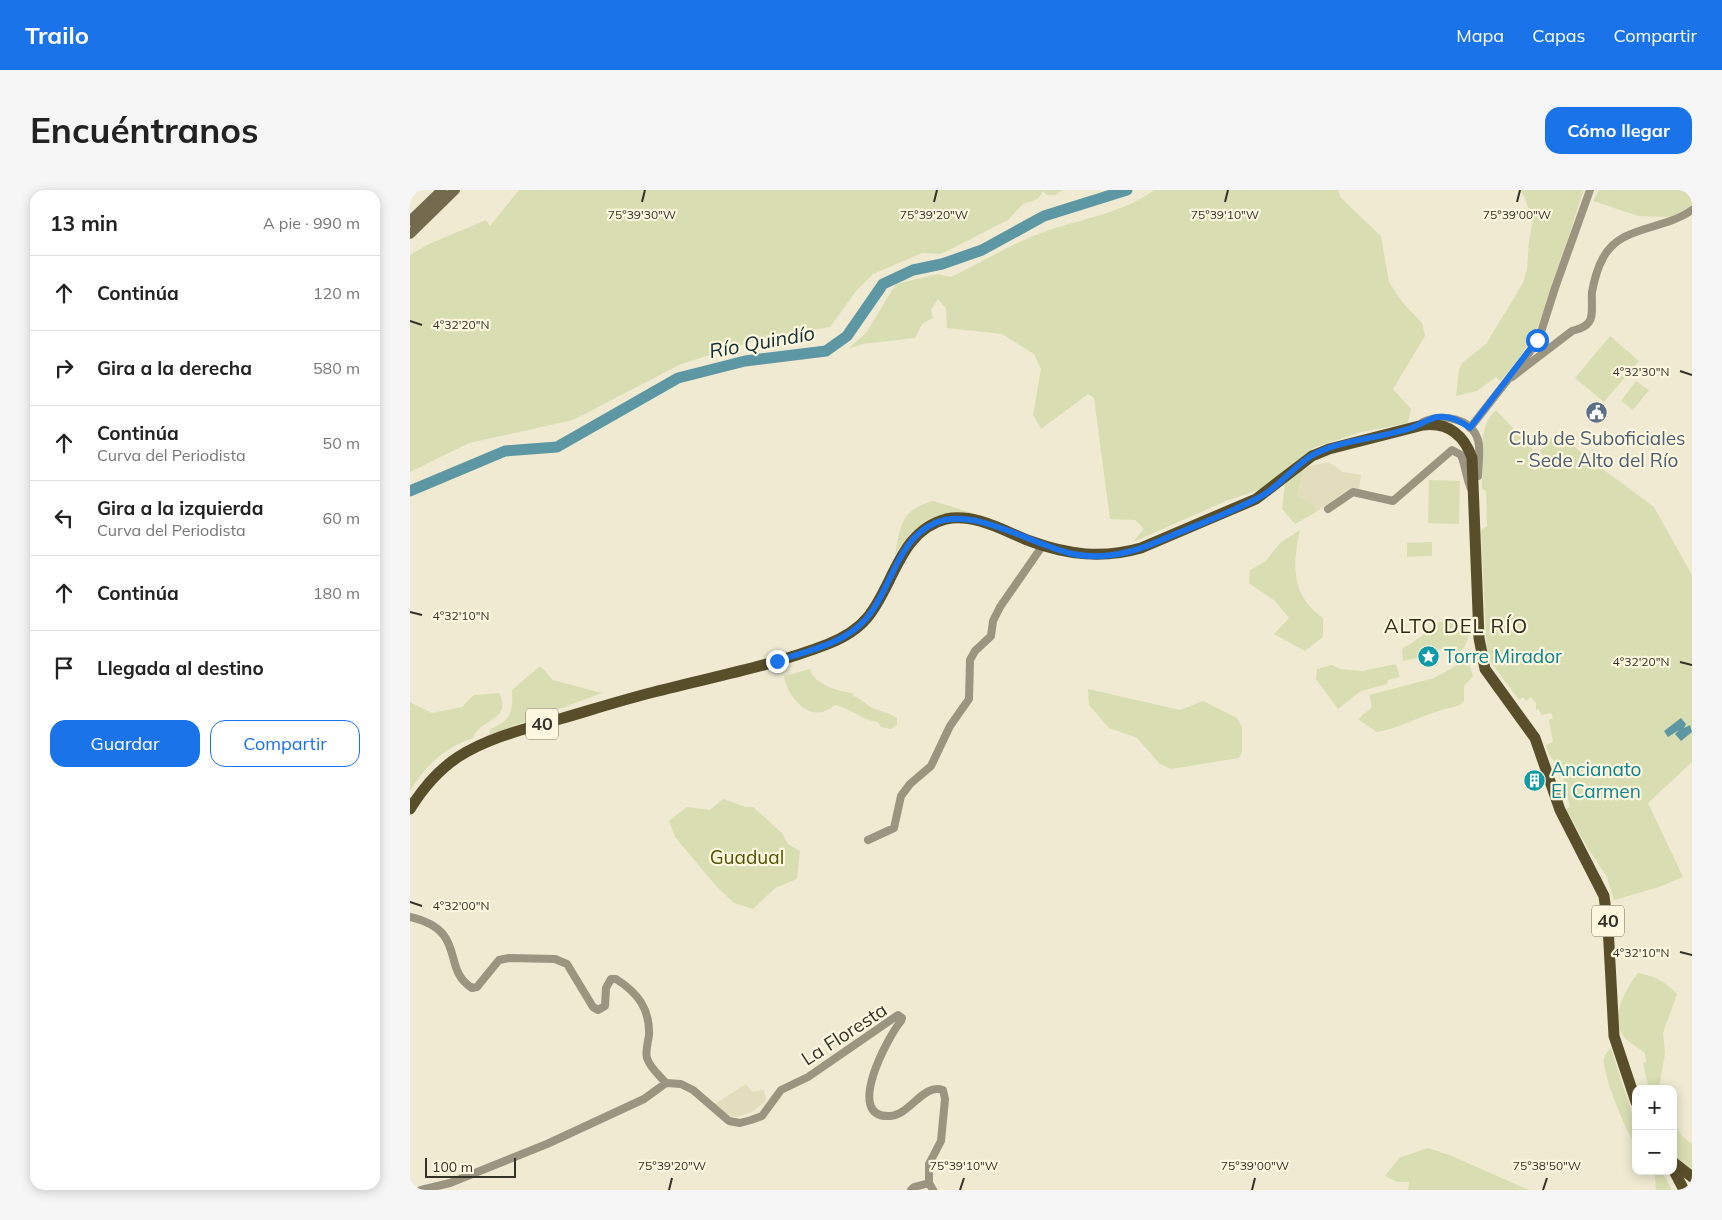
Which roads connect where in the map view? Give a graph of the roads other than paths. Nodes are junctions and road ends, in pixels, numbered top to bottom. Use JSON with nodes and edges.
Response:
{"nodes":[{"id":1,"x":442,"y":190,"type":"edge"},
{"id":2,"x":455,"y":190,"type":"edge"},
{"id":3,"x":1590,"y":190,"type":"edge"},
{"id":4,"x":1692,"y":210,"type":"edge"},
{"id":5,"x":410,"y":221,"type":"edge"},
{"id":6,"x":410,"y":234,"type":"edge"},
{"id":7,"x":1510,"y":378,"type":"junction"},
{"id":8,"x":1411,"y":428,"type":"junction"},
{"id":9,"x":1470,"y":428,"type":"junction"},
{"id":10,"x":1474,"y":495,"type":"junction"},
{"id":11,"x":1328,"y":509,"type":"dead end"},
{"id":12,"x":1474,"y":543,"type":"junction"},
{"id":13,"x":1043,"y":545,"type":"junction"},
{"id":14,"x":410,"y":809,"type":"edge"},
{"id":15,"x":868,"y":840,"type":"dead end"},
{"id":16,"x":410,"y":917,"type":"edge"},
{"id":17,"x":666,"y":1083,"type":"junction"},
{"id":18,"x":1632,"y":1090,"type":"edge"},
{"id":19,"x":1677,"y":1165,"type":"edge"},
{"id":20,"x":1676,"y":1175,"type":"edge"},
{"id":21,"x":1692,"y":1177,"type":"edge"},
{"id":22,"x":931,"y":1186,"type":"edge"},
{"id":23,"x":421,"y":1190,"type":"edge"},
{"id":24,"x":911,"y":1190,"type":"edge"},
{"id":25,"x":1684,"y":1190,"type":"edge"}],
"edges":[{"from":1,"to":5,"type":"main road"},
{"from":2,"to":6,"type":"main road"},
{"from":3,"to":7,"type":"street"},
{"from":4,"to":7,"type":"street"},
{"from":7,"to":9,"type":"street"},
{"from":8,"to":9,"type":"street"},
{"from":8,"to":10,"type":"main road","number":"40"},
{"from":8,"to":13,"type":"main road","number":"40"},
{"from":9,"to":12,"type":"street"},
{"from":10,"to":11,"type":"street"},
{"from":10,"to":12,"type":"main road","number":"40"},
{"from":12,"to":18,"type":"main road","number":"40"},
{"from":13,"to":14,"type":"main road","number":"40"},
{"from":13,"to":15,"type":"street"},
{"from":16,"to":17,"type":"street"},
{"from":17,"to":22,"type":"street","name":"La Floresta"},
{"from":17,"to":23,"type":"street"},
{"from":19,"to":21,"type":"main road"},
{"from":20,"to":25,"type":"main road"},
{"from":22,"to":24,"type":"street"}]}
